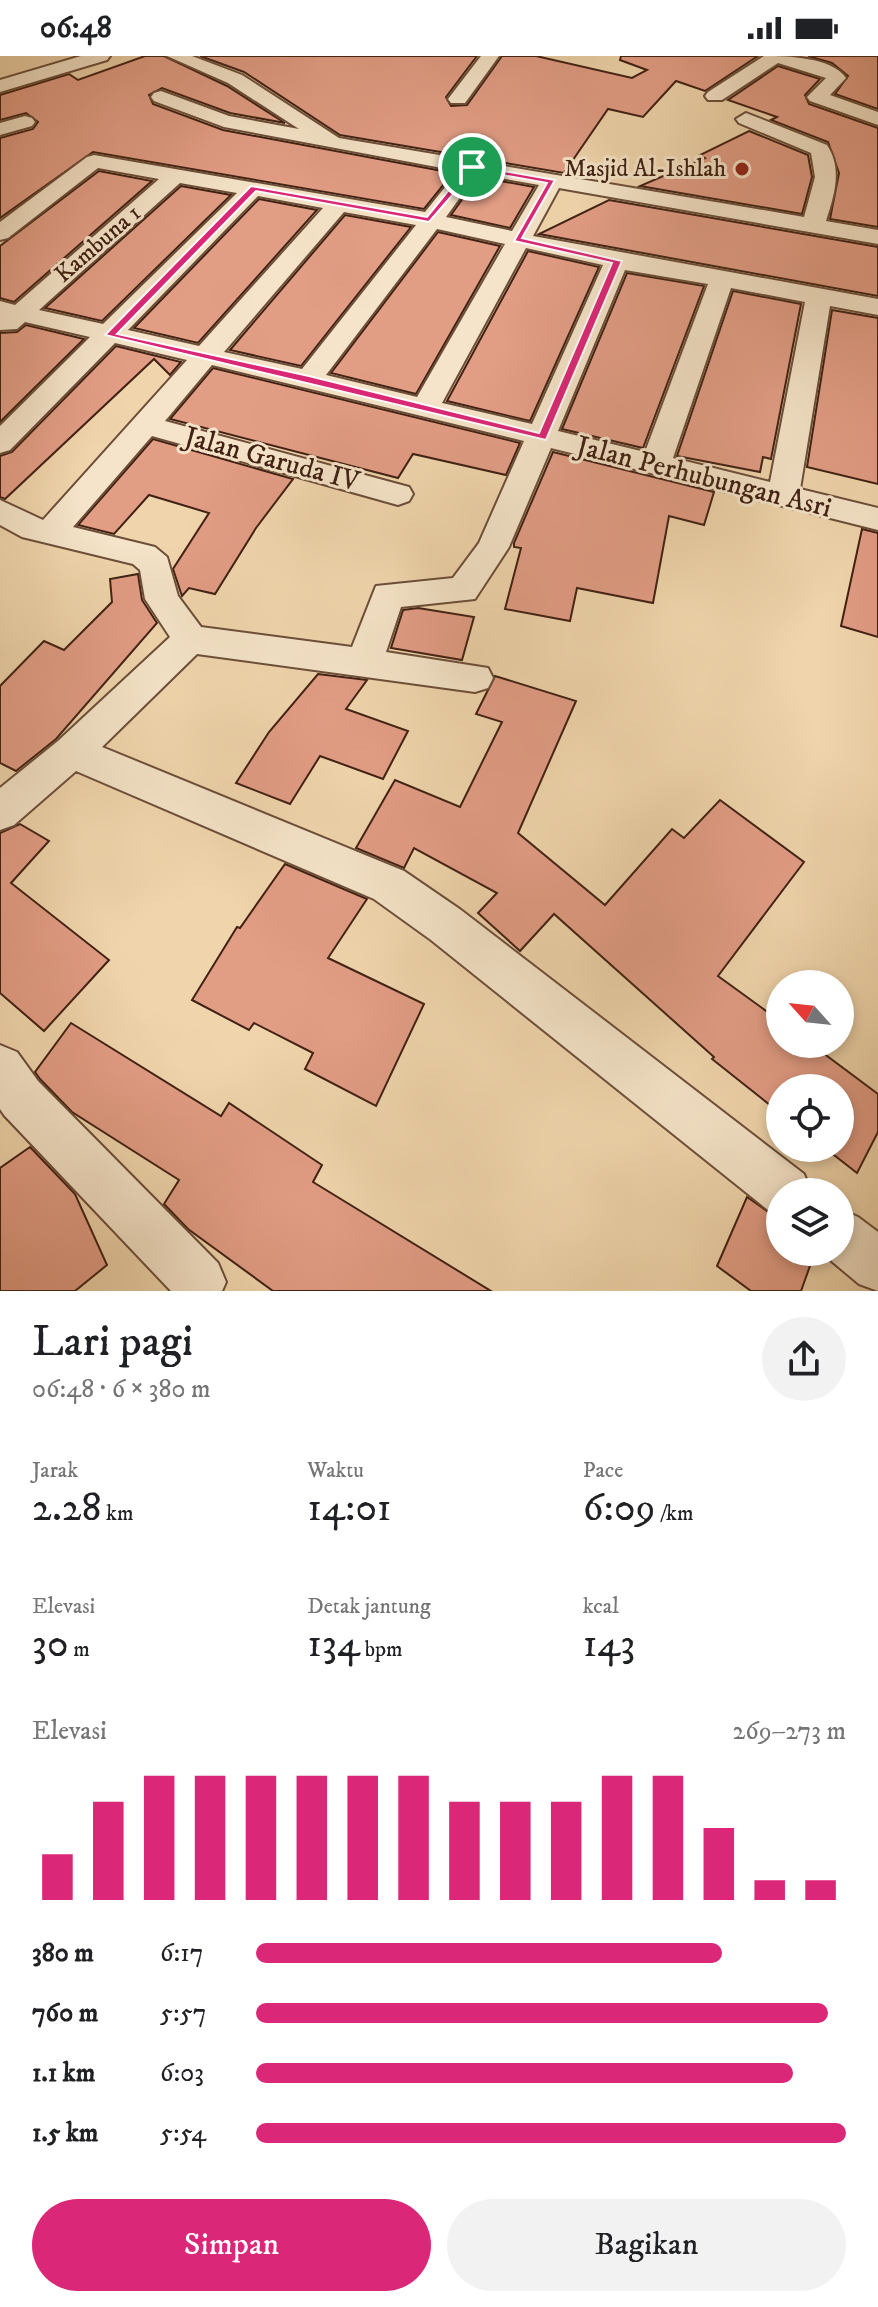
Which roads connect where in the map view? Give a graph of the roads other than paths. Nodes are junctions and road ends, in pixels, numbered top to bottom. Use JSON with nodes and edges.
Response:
{"nodes":[{"id":1,"x":50,"y":56,"type":"edge"},
{"id":2,"x":101,"y":56,"type":"edge"},
{"id":3,"x":176,"y":56,"type":"edge"},
{"id":4,"x":214,"y":56,"type":"edge"},
{"id":5,"x":490,"y":56,"type":"edge"},
{"id":6,"x":776,"y":56,"type":"edge"},
{"id":7,"x":70,"y":66,"type":"junction"},
{"id":8,"x":235,"y":79,"type":"junction"},
{"id":9,"x":0,"y":86,"type":"edge"},
{"id":10,"x":715,"y":96,"type":"dead end"},
{"id":11,"x":161,"y":97,"type":"dead end"},
{"id":12,"x":458,"y":99,"type":"dead end"},
{"id":13,"x":746,"y":119,"type":"dead end"},
{"id":14,"x":878,"y":119,"type":"edge"},
{"id":15,"x":25,"y":122,"type":"dead end"},
{"id":16,"x":0,"y":129,"type":"edge"},
{"id":17,"x":852,"y":139,"type":"dead end"},
{"id":18,"x":333,"y":143,"type":"junction"},
{"id":19,"x":472,"y":167,"type":"junction"},
{"id":20,"x":177,"y":174,"type":"junction"},
{"id":21,"x":552,"y":181,"type":"junction"},
{"id":22,"x":254,"y":188,"type":"junction"},
{"id":23,"x":340,"y":203,"type":"junction"},
{"id":24,"x":429,"y":220,"type":"junction"},
{"id":25,"x":813,"y":226,"type":"junction"},
{"id":26,"x":0,"y":233,"type":"edge"},
{"id":27,"x":878,"y":237,"type":"edge"},
{"id":28,"x":517,"y":239,"type":"junction"},
{"id":29,"x":617,"y":261,"type":"junction"},
{"id":30,"x":722,"y":279,"type":"junction"},
{"id":31,"x":819,"y":296,"type":"junction"},
{"id":32,"x":878,"y":307,"type":"edge"},
{"id":33,"x":6,"y":318,"type":"edge"},
{"id":34,"x":110,"y":335,"type":"junction"},
{"id":35,"x":210,"y":356,"type":"junction"},
{"id":36,"x":309,"y":379,"type":"junction"},
{"id":37,"x":425,"y":408,"type":"junction"},
{"id":38,"x":146,"y":425,"type":"junction"},
{"id":39,"x":542,"y":437,"type":"junction"},
{"id":40,"x":0,"y":443,"type":"edge"},
{"id":41,"x":655,"y":466,"type":"junction"},
{"id":42,"x":398,"y":494,"type":"dead end"},
{"id":43,"x":783,"y":497,"type":"junction"},
{"id":44,"x":0,"y":511,"type":"edge"},
{"id":45,"x":878,"y":519,"type":"edge"},
{"id":46,"x":50,"y":533,"type":"junction"},
{"id":47,"x":190,"y":639,"type":"junction"},
{"id":48,"x":365,"y":661,"type":"junction"},
{"id":49,"x":475,"y":678,"type":"dead end"},
{"id":50,"x":72,"y":752,"type":"junction"},
{"id":51,"x":0,"y":812,"type":"edge"},
{"id":52,"x":0,"y":1069,"type":"edge"},
{"id":53,"x":768,"y":1178,"type":"edge"},
{"id":54,"x":854,"y":1246,"type":"edge"},
{"id":55,"x":878,"y":1265,"type":"edge"},
{"id":56,"x":878,"y":1271,"type":"edge"},
{"id":57,"x":199,"y":1282,"type":"dead end"},
{"id":58,"x":872,"y":1291,"type":"edge"}],
"edges":[{"from":1,"to":7,"type":"street"},
{"from":2,"to":7,"type":"street"},
{"from":3,"to":8,"type":"street"},
{"from":4,"to":8,"type":"street"},
{"from":5,"to":12,"type":"street"},
{"from":6,"to":10,"type":"street"},
{"from":6,"to":14,"type":"street"},
{"from":7,"to":9,"type":"street"},
{"from":8,"to":18,"type":"street"},
{"from":11,"to":18,"type":"street"},
{"from":13,"to":25,"type":"street"},
{"from":14,"to":17,"type":"street"},
{"from":15,"to":16,"type":"street"},
{"from":18,"to":19,"type":"street"},
{"from":19,"to":21,"type":"street"},
{"from":19,"to":24,"type":"street"},
{"from":20,"to":22,"type":"street"},
{"from":20,"to":26,"type":"street"},
{"from":20,"to":33,"type":"street","name":"Kambuna 1"},
{"from":21,"to":25,"type":"street"},
{"from":21,"to":28,"type":"street"},
{"from":22,"to":23,"type":"street"},
{"from":22,"to":34,"type":"street"},
{"from":23,"to":24,"type":"street"},
{"from":23,"to":35,"type":"street"},
{"from":24,"to":28,"type":"street"},
{"from":24,"to":36,"type":"street"},
{"from":25,"to":27,"type":"street"},
{"from":28,"to":29,"type":"street"},
{"from":28,"to":37,"type":"street"},
{"from":29,"to":30,"type":"street"},
{"from":29,"to":39,"type":"street"},
{"from":30,"to":31,"type":"street"},
{"from":30,"to":41,"type":"street"},
{"from":31,"to":32,"type":"street"},
{"from":31,"to":43,"type":"street"},
{"from":33,"to":34,"type":"street","name":"Jalan Perhubungan Asri"},
{"from":34,"to":35,"type":"street","name":"Jalan Perhubungan Asri"},
{"from":34,"to":40,"type":"street"},
{"from":35,"to":36,"type":"street","name":"Jalan Perhubungan Asri"},
{"from":35,"to":38,"type":"street"},
{"from":36,"to":37,"type":"street","name":"Jalan Perhubungan Asri"},
{"from":37,"to":39,"type":"street","name":"Jalan Perhubungan Asri"},
{"from":38,"to":42,"type":"street","name":"Jalan Garuda IV"},
{"from":38,"to":46,"type":"street"},
{"from":39,"to":41,"type":"street","name":"Jalan Perhubungan Asri"},
{"from":39,"to":48,"type":"street"},
{"from":41,"to":43,"type":"street","name":"Jalan Perhubungan Asri"},
{"from":43,"to":45,"type":"street","name":"Jalan Perhubungan Asri"},
{"from":44,"to":46,"type":"street"},
{"from":46,"to":47,"type":"street"},
{"from":47,"to":48,"type":"street"},
{"from":47,"to":50,"type":"street"},
{"from":48,"to":49,"type":"street"},
{"from":50,"to":51,"type":"street"},
{"from":50,"to":53,"type":"street"},
{"from":52,"to":57,"type":"street"},
{"from":54,"to":55,"type":"street"},
{"from":56,"to":58,"type":"street"}]}
